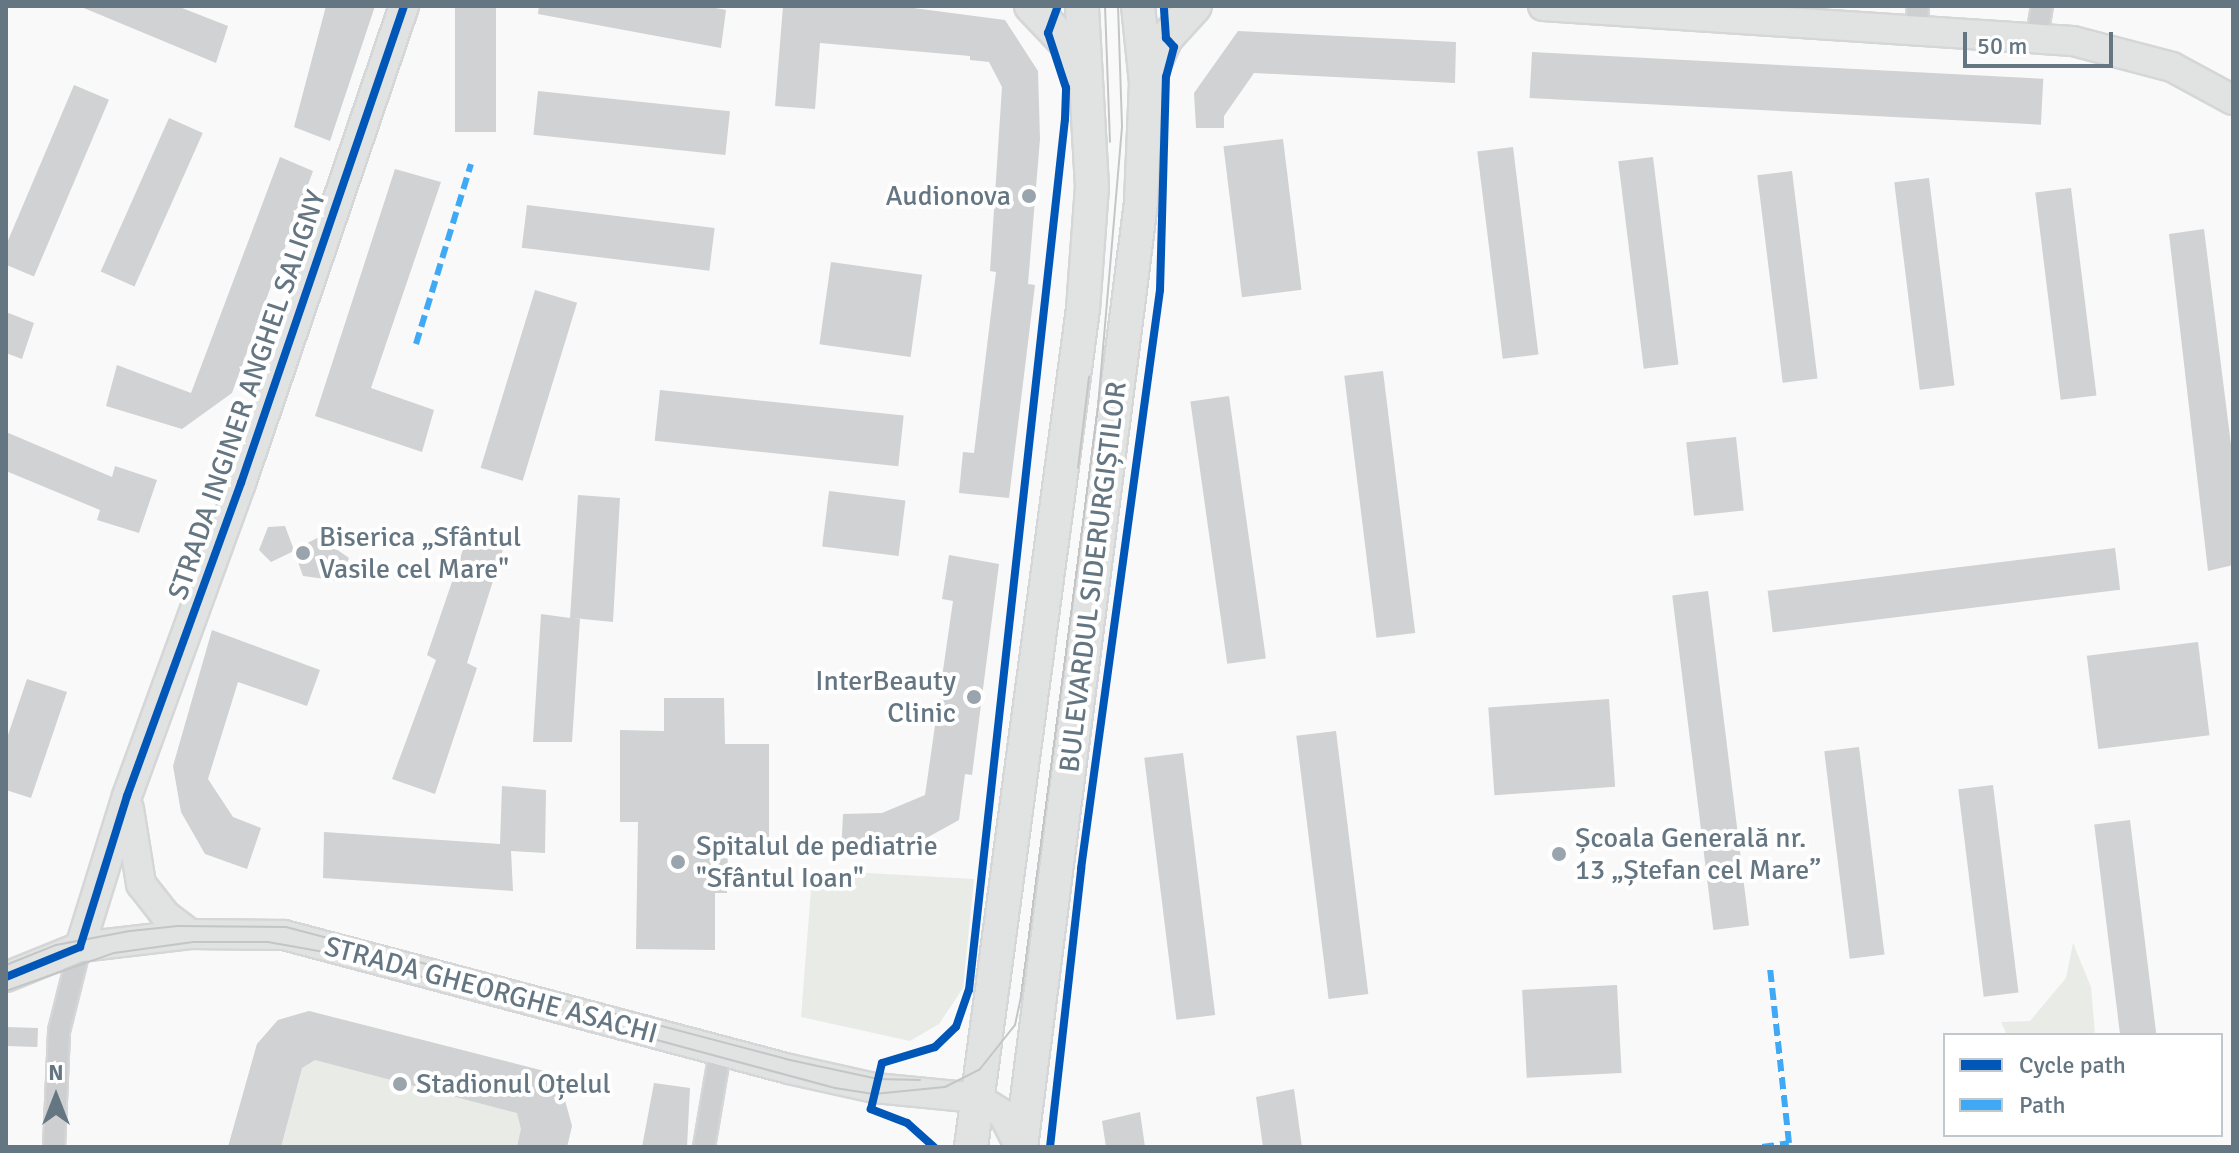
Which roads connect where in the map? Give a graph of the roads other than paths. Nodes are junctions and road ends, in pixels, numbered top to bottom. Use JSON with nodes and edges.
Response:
{"nodes":[{"id":1,"x":404,"y":6,"type":"edge"},
{"id":2,"x":1031,"y":6,"type":"edge"},
{"id":3,"x":1082,"y":6,"type":"edge"},
{"id":4,"x":1138,"y":6,"type":"edge"},
{"id":5,"x":1195,"y":6,"type":"edge"},
{"id":6,"x":1543,"y":6,"type":"edge"},
{"id":7,"x":2042,"y":6,"type":"edge"},
{"id":8,"x":1917,"y":18,"type":"edge"},
{"id":9,"x":2037,"y":37,"type":"junction"},
{"id":10,"x":1146,"y":83,"type":"junction"},
{"id":11,"x":1088,"y":84,"type":"junction"},
{"id":12,"x":2233,"y":100,"type":"edge"},
{"id":13,"x":127,"y":796,"type":"junction"},
{"id":14,"x":190,"y":934,"type":"junction"},
{"id":15,"x":80,"y":947,"type":"junction"},
{"id":16,"x":6,"y":977,"type":"edge"},
{"id":17,"x":720,"y":1052,"type":"junction"},
{"id":18,"x":977,"y":1098,"type":"junction"},
{"id":19,"x":54,"y":1147,"type":"edge"},
{"id":20,"x":704,"y":1147,"type":"edge"},
{"id":21,"x":971,"y":1147,"type":"edge"},
{"id":22,"x":1021,"y":1147,"type":"edge"}],
"edges":[{"from":1,"to":13,"type":"street","name":"STRADA INGINER ANGHEL SALIGNY"},
{"from":2,"to":11,"type":"main road"},
{"from":3,"to":11,"type":"main road","name":"BULEVARDUL SIDERURGIȘTILOR"},
{"from":4,"to":10,"type":"main road","name":"BULEVARDUL SIDERURGIȘTILOR"},
{"from":5,"to":10,"type":"main road"},
{"from":6,"to":8,"type":"street"},
{"from":7,"to":9,"type":"street"},
{"from":8,"to":9,"type":"street"},
{"from":9,"to":12,"type":"street"},
{"from":10,"to":22,"type":"main road","name":"BULEVARDUL SIDERURGIȘTILOR"},
{"from":11,"to":18,"type":"main road","name":"BULEVARDUL SIDERURGIȘTILOR"},
{"from":13,"to":14,"type":"street"},
{"from":13,"to":15,"type":"street","name":"STRADA INGINER ANGHEL SALIGNY"},
{"from":14,"to":15,"type":"street","name":"STRADA GHEORGHE ASACHI"},
{"from":14,"to":17,"type":"street","name":"STRADA GHEORGHE ASACHI"},
{"from":15,"to":16,"type":"street","name":"STRADA GHEORGHE ASACHI"},
{"from":15,"to":19,"type":"street"},
{"from":17,"to":18,"type":"street","name":"STRADA GHEORGHE ASACHI"},
{"from":17,"to":20,"type":"street"},
{"from":18,"to":21,"type":"main road","name":"BULEVARDUL SIDERURGIȘTILOR"},
{"from":18,"to":22,"type":"street"}]}
